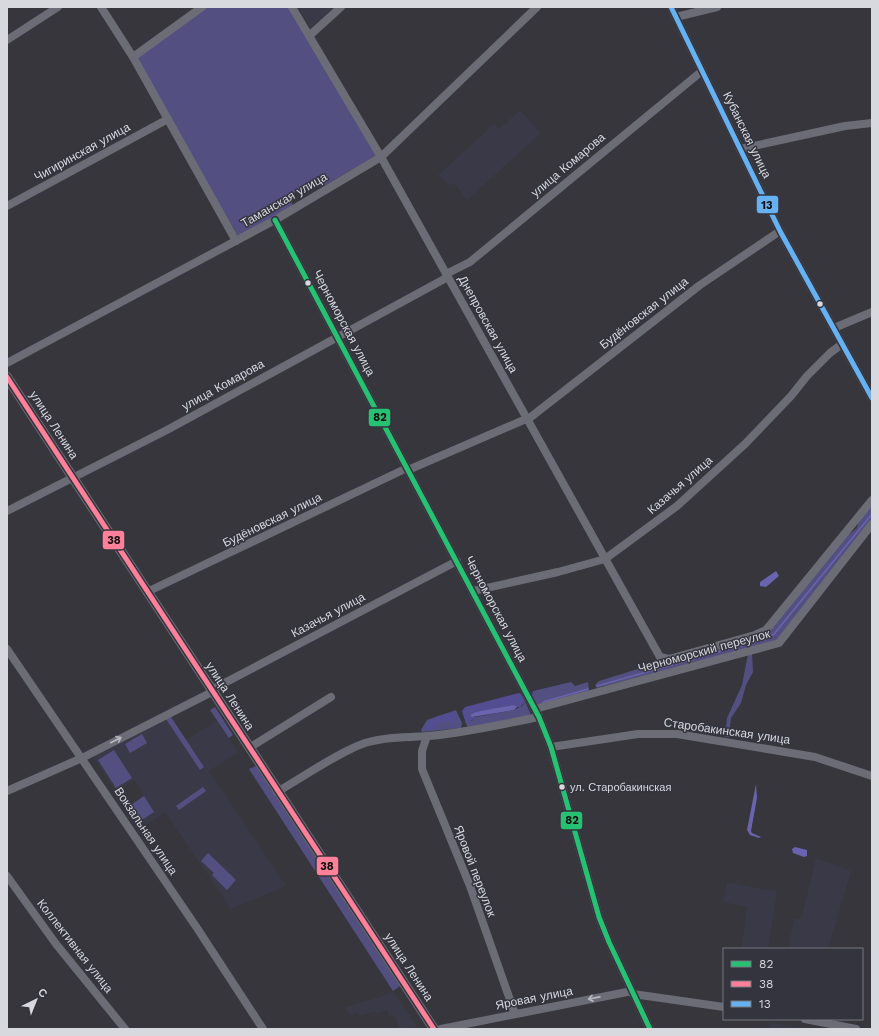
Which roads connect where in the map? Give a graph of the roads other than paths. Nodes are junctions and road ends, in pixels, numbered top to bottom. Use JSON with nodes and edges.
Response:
{"nodes":[{"id":1,"x":58,"y":7,"type":"edge"},
{"id":2,"x":101,"y":7,"type":"edge"},
{"id":3,"x":202,"y":7,"type":"edge"},
{"id":4,"x":292,"y":7,"type":"edge"},
{"id":5,"x":341,"y":7,"type":"edge"},
{"id":6,"x":536,"y":7,"type":"edge"},
{"id":7,"x":671,"y":7,"type":"edge"},
{"id":8,"x":717,"y":7,"type":"edge"},
{"id":9,"x":676,"y":17,"type":"junction"},
{"id":10,"x":309,"y":36,"type":"junction"},
{"id":11,"x":7,"y":40,"type":"edge"},
{"id":12,"x":133,"y":57,"type":"junction"},
{"id":13,"x":702,"y":71,"type":"junction"},
{"id":14,"x":168,"y":118,"type":"junction"},
{"id":15,"x":872,"y":123,"type":"edge"},
{"id":16,"x":740,"y":148,"type":"junction"},
{"id":17,"x":381,"y":157,"type":"junction"},
{"id":18,"x":7,"y":206,"type":"edge"},
{"id":19,"x":276,"y":220,"type":"junction"},
{"id":20,"x":780,"y":231,"type":"junction"},
{"id":21,"x":236,"y":241,"type":"junction"},
{"id":22,"x":447,"y":275,"type":"junction"},
{"id":23,"x":872,"y":312,"type":"edge"},
{"id":24,"x":834,"y":328,"type":"junction"},
{"id":25,"x":339,"y":338,"type":"junction"},
{"id":26,"x":842,"y":344,"type":"junction"},
{"id":27,"x":7,"y":363,"type":"edge"},
{"id":28,"x":7,"y":377,"type":"edge"},
{"id":29,"x":872,"y":398,"type":"edge"},
{"id":30,"x":526,"y":419,"type":"junction"},
{"id":31,"x":408,"y":469,"type":"junction"},
{"id":32,"x":73,"y":477,"type":"junction"},
{"id":33,"x":872,"y":500,"type":"edge"},
{"id":34,"x":7,"y":511,"type":"edge"},
{"id":35,"x":872,"y":524,"type":"edge"},
{"id":36,"x":605,"y":559,"type":"junction"},
{"id":37,"x":457,"y":561,"type":"junction"},
{"id":38,"x":473,"y":591,"type":"junction"},
{"id":39,"x":147,"y":592,"type":"junction"},
{"id":40,"x":7,"y":649,"type":"edge"},
{"id":41,"x":211,"y":691,"type":"junction"},
{"id":42,"x":331,"y":697,"type":"dead end"},
{"id":43,"x":537,"y":713,"type":"junction"},
{"id":44,"x":427,"y":736,"type":"junction"},
{"id":45,"x":551,"y":747,"type":"junction"},
{"id":46,"x":249,"y":748,"type":"junction"},
{"id":47,"x":82,"y":758,"type":"junction"},
{"id":48,"x":872,"y":776,"type":"edge"},
{"id":49,"x":7,"y":791,"type":"edge"},
{"id":50,"x":277,"y":792,"type":"junction"},
{"id":51,"x":7,"y":876,"type":"edge"},
{"id":52,"x":633,"y":992,"type":"junction"},
{"id":53,"x":723,"y":1007,"type":"edge"},
{"id":54,"x":515,"y":1014,"type":"junction"},
{"id":55,"x":810,"y":1020,"type":"edge"},
{"id":56,"x":433,"y":1028,"type":"edge"},
{"id":57,"x":125,"y":1029,"type":"edge"},
{"id":58,"x":263,"y":1029,"type":"edge"},
{"id":59,"x":650,"y":1029,"type":"edge"},
{"id":60,"x":856,"y":1029,"type":"edge"}],
"edges":[{"from":1,"to":11,"type":"street"},
{"from":2,"to":12,"type":"street"},
{"from":3,"to":12,"type":"street"},
{"from":4,"to":10,"type":"street","name":"Днепровская улица"},
{"from":5,"to":10,"type":"street"},
{"from":6,"to":17,"type":"street","name":"Таманская улица"},
{"from":7,"to":9,"type":"street","name":"Кубанская улица"},
{"from":8,"to":9,"type":"street"},
{"from":9,"to":13,"type":"street","name":"Кубанская улица"},
{"from":10,"to":17,"type":"street","name":"Днепровская улица"},
{"from":12,"to":14,"type":"street"},
{"from":13,"to":16,"type":"street","name":"Кубанская улица"},
{"from":13,"to":22,"type":"street","name":"улица Комарова"},
{"from":14,"to":18,"type":"street","name":"Чигиринская улица"},
{"from":14,"to":21,"type":"street"},
{"from":15,"to":16,"type":"street"},
{"from":16,"to":20,"type":"street","name":"Кубанская улица"},
{"from":17,"to":19,"type":"street","name":"Таманская улица"},
{"from":17,"to":22,"type":"street","name":"Днепровская улица"},
{"from":19,"to":21,"type":"street","name":"Таманская улица"},
{"from":19,"to":25,"type":"street","name":"Черноморская улица"},
{"from":20,"to":24,"type":"street","name":"Кубанская улица"},
{"from":20,"to":30,"type":"street","name":"Будёновская улица"},
{"from":21,"to":27,"type":"street","name":"Таманская улица"},
{"from":22,"to":25,"type":"street","name":"улица Комарова"},
{"from":22,"to":30,"type":"street","name":"Днепровская улица"},
{"from":23,"to":24,"type":"street"},
{"from":24,"to":26,"type":"street","name":"Кубанская улица"},
{"from":25,"to":31,"type":"street","name":"Черноморская улица"},
{"from":25,"to":32,"type":"street","name":"улица Комарова"},
{"from":26,"to":29,"type":"street","name":"Кубанская улица"},
{"from":26,"to":36,"type":"street","name":"Казачья улица"},
{"from":28,"to":32,"type":"main road","name":"улица Ленина"},
{"from":30,"to":31,"type":"street","name":"Будёновская улица"},
{"from":30,"to":36,"type":"street","name":"Днепровская улица"},
{"from":31,"to":37,"type":"street","name":"Черноморская улица"},
{"from":31,"to":39,"type":"street","name":"Будёновская улица"},
{"from":32,"to":34,"type":"street","name":"улица Комарова"},
{"from":32,"to":39,"type":"main road","name":"улица Ленина"},
{"from":33,"to":36,"type":"street","name":"Днепровская улица"},
{"from":35,"to":43,"type":"street","name":"Черноморский переулок"},
{"from":36,"to":38,"type":"street","name":"Казачья улица"},
{"from":37,"to":38,"type":"street","name":"Черноморская улица"},
{"from":37,"to":41,"type":"street","name":"Казачья улица"},
{"from":38,"to":43,"type":"street","name":"Черноморская улица"},
{"from":39,"to":41,"type":"main road","name":"улица Ленина"},
{"from":40,"to":47,"type":"street","name":"Вокзальная улица"},
{"from":41,"to":46,"type":"main road","name":"улица Ленина"},
{"from":47,"to":41,"type":"street","name":"Казачья улица","one_way":true},
{"from":42,"to":46,"type":"street"},
{"from":43,"to":44,"type":"street"},
{"from":43,"to":45,"type":"street","name":"Черноморская улица"},
{"from":44,"to":50,"type":"street"},
{"from":44,"to":54,"type":"street","name":"Яровой переулок"},
{"from":45,"to":48,"type":"street","name":"Старобакинская улица"},
{"from":45,"to":52,"type":"street","name":"Черноморская улица"},
{"from":46,"to":50,"type":"main road","name":"улица Ленина"},
{"from":47,"to":49,"type":"street","name":"Казачья улица"},
{"from":47,"to":58,"type":"street","name":"Вокзальная улица"},
{"from":50,"to":56,"type":"main road","name":"улица Ленина"},
{"from":51,"to":57,"type":"street","name":"Коллективная улица"},
{"from":52,"to":53,"type":"street","name":"Яровая улица"},
{"from":52,"to":54,"type":"street","name":"Яровая улица","one_way":true},
{"from":52,"to":59,"type":"street","name":"Черноморская улица"},
{"from":54,"to":56,"type":"street","name":"Яровая улица"},
{"from":55,"to":60,"type":"street"}]}
